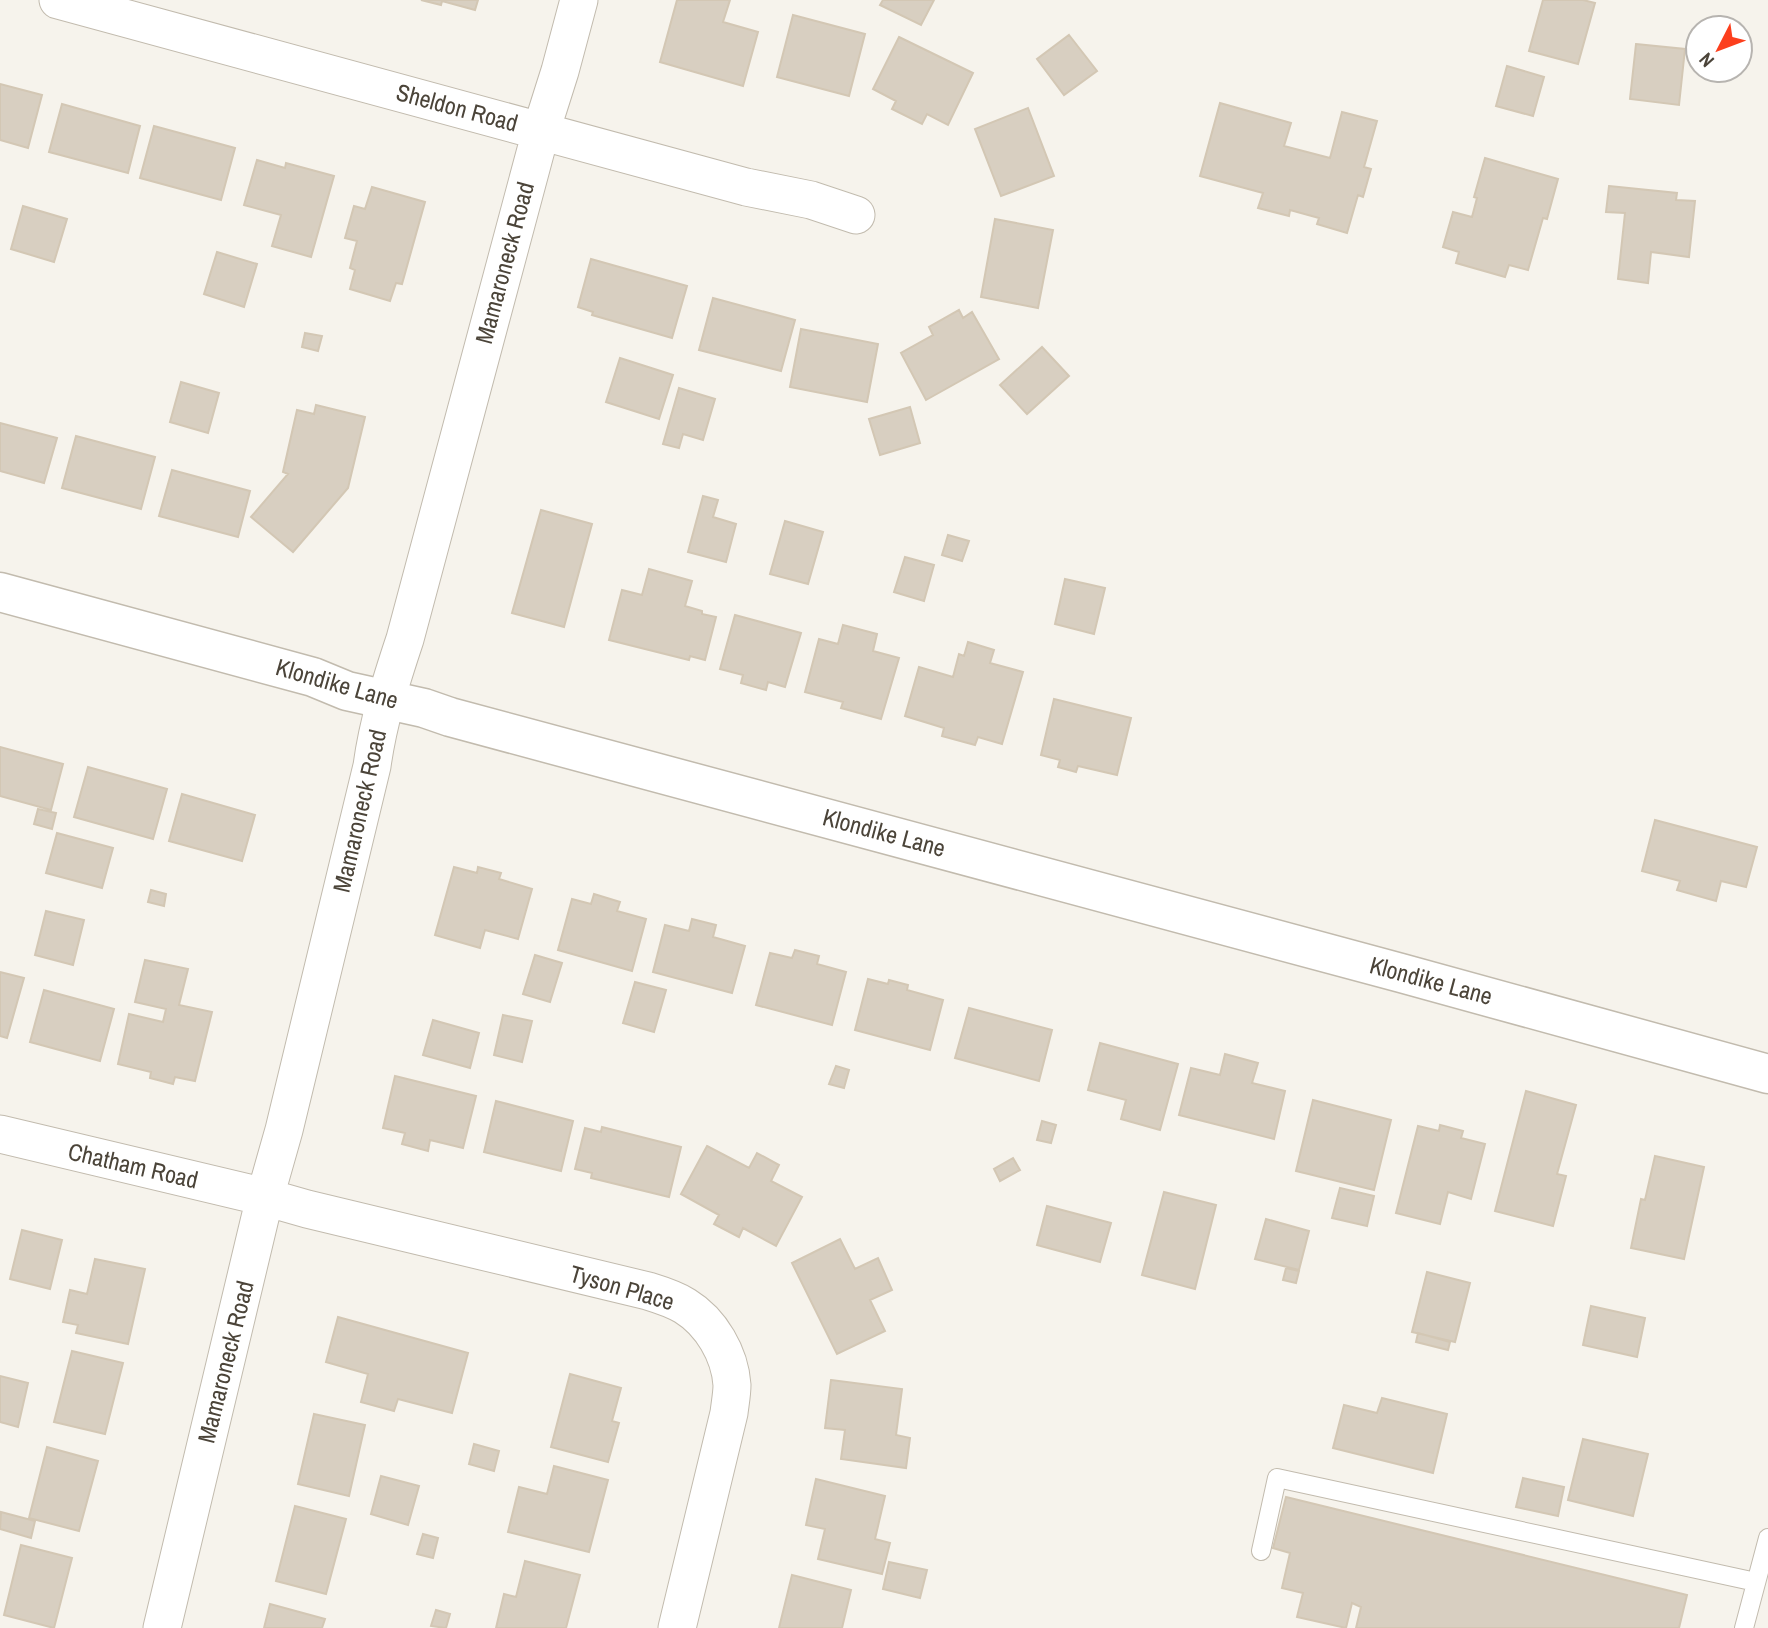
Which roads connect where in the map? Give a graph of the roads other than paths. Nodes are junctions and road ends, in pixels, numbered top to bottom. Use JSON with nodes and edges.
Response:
{"nodes":[{"id":1,"x":58,"y":0,"type":"edge"},
{"id":2,"x":579,"y":0,"type":"edge"},
{"id":3,"x":541,"y":131,"type":"junction"},
{"id":4,"x":856,"y":215,"type":"dead end"},
{"id":5,"x":0,"y":592,"type":"edge"},
{"id":6,"x":385,"y":700,"type":"junction"},
{"id":7,"x":1768,"y":1074,"type":"edge"},
{"id":8,"x":0,"y":1134,"type":"edge"},
{"id":9,"x":265,"y":1197,"type":"junction"},
{"id":10,"x":1768,"y":1538,"type":"edge"},
{"id":11,"x":1261,"y":1550,"type":"dead end"},
{"id":12,"x":1756,"y":1582,"type":"junction"},
{"id":13,"x":162,"y":1628,"type":"edge"},
{"id":14,"x":677,"y":1628,"type":"edge"},
{"id":15,"x":1744,"y":1628,"type":"edge"}],
"edges":[{"from":1,"to":3,"type":"street","name":"Sheldon Road"},
{"from":2,"to":3,"type":"street","name":"Mamaroneck Road"},
{"from":3,"to":4,"type":"street","name":"Sheldon Road"},
{"from":3,"to":6,"type":"street","name":"Mamaroneck Road"},
{"from":5,"to":6,"type":"street","name":"Klondike Lane"},
{"from":6,"to":7,"type":"street","name":"Klondike Lane"},
{"from":6,"to":9,"type":"street","name":"Mamaroneck Road"},
{"from":8,"to":9,"type":"street","name":"Chatham Road"},
{"from":9,"to":13,"type":"street","name":"Mamaroneck Road"},
{"from":9,"to":14,"type":"street","name":"Tyson Place"},
{"from":10,"to":12,"type":"lane"},
{"from":11,"to":12,"type":"lane"},
{"from":12,"to":15,"type":"lane"}]}
